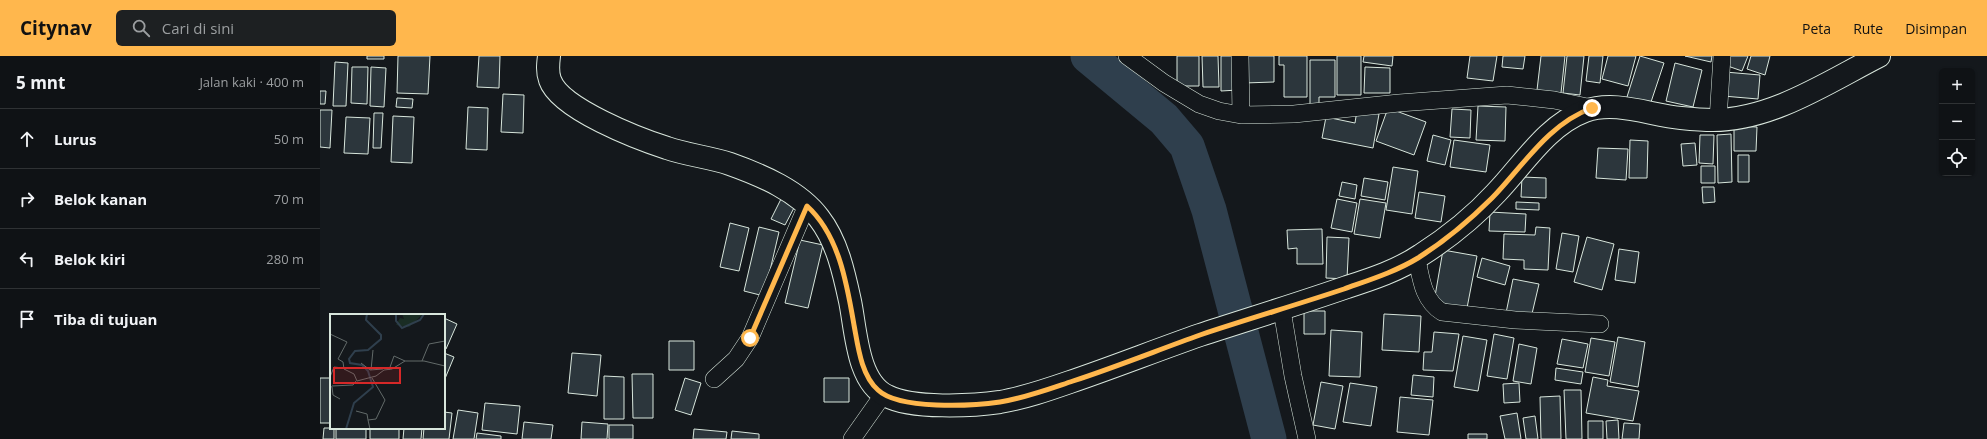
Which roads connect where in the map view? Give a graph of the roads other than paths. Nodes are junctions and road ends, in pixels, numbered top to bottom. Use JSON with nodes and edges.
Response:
{"nodes":[{"id":1,"x":549,"y":56,"type":"edge"},
{"id":2,"x":1127,"y":56,"type":"edge"},
{"id":3,"x":1240,"y":56,"type":"edge"},
{"id":4,"x":1722,"y":56,"type":"edge"},
{"id":5,"x":1879,"y":56,"type":"edge"},
{"id":6,"x":1592,"y":108,"type":"junction"},
{"id":7,"x":1242,"y":115,"type":"junction"},
{"id":8,"x":1718,"y":120,"type":"junction"},
{"id":9,"x":807,"y":206,"type":"junction"},
{"id":10,"x":1417,"y":259,"type":"junction"},
{"id":11,"x":1277,"y":311,"type":"junction"},
{"id":12,"x":1600,"y":324,"type":"dead end"},
{"id":13,"x":714,"y":379,"type":"dead end"},
{"id":14,"x":883,"y":395,"type":"junction"},
{"id":15,"x":852,"y":439,"type":"edge"},
{"id":16,"x":1307,"y":439,"type":"edge"}],
"edges":[{"from":1,"to":9,"type":"street"},
{"from":2,"to":7,"type":"street"},
{"from":3,"to":7,"type":"street"},
{"from":4,"to":8,"type":"street"},
{"from":5,"to":8,"type":"street"},
{"from":6,"to":7,"type":"street"},
{"from":6,"to":8,"type":"street"},
{"from":6,"to":10,"type":"street"},
{"from":9,"to":13,"type":"street"},
{"from":9,"to":14,"type":"street"},
{"from":10,"to":11,"type":"street"},
{"from":10,"to":12,"type":"street"},
{"from":11,"to":14,"type":"street"},
{"from":11,"to":16,"type":"street"},
{"from":14,"to":15,"type":"street"}]}
